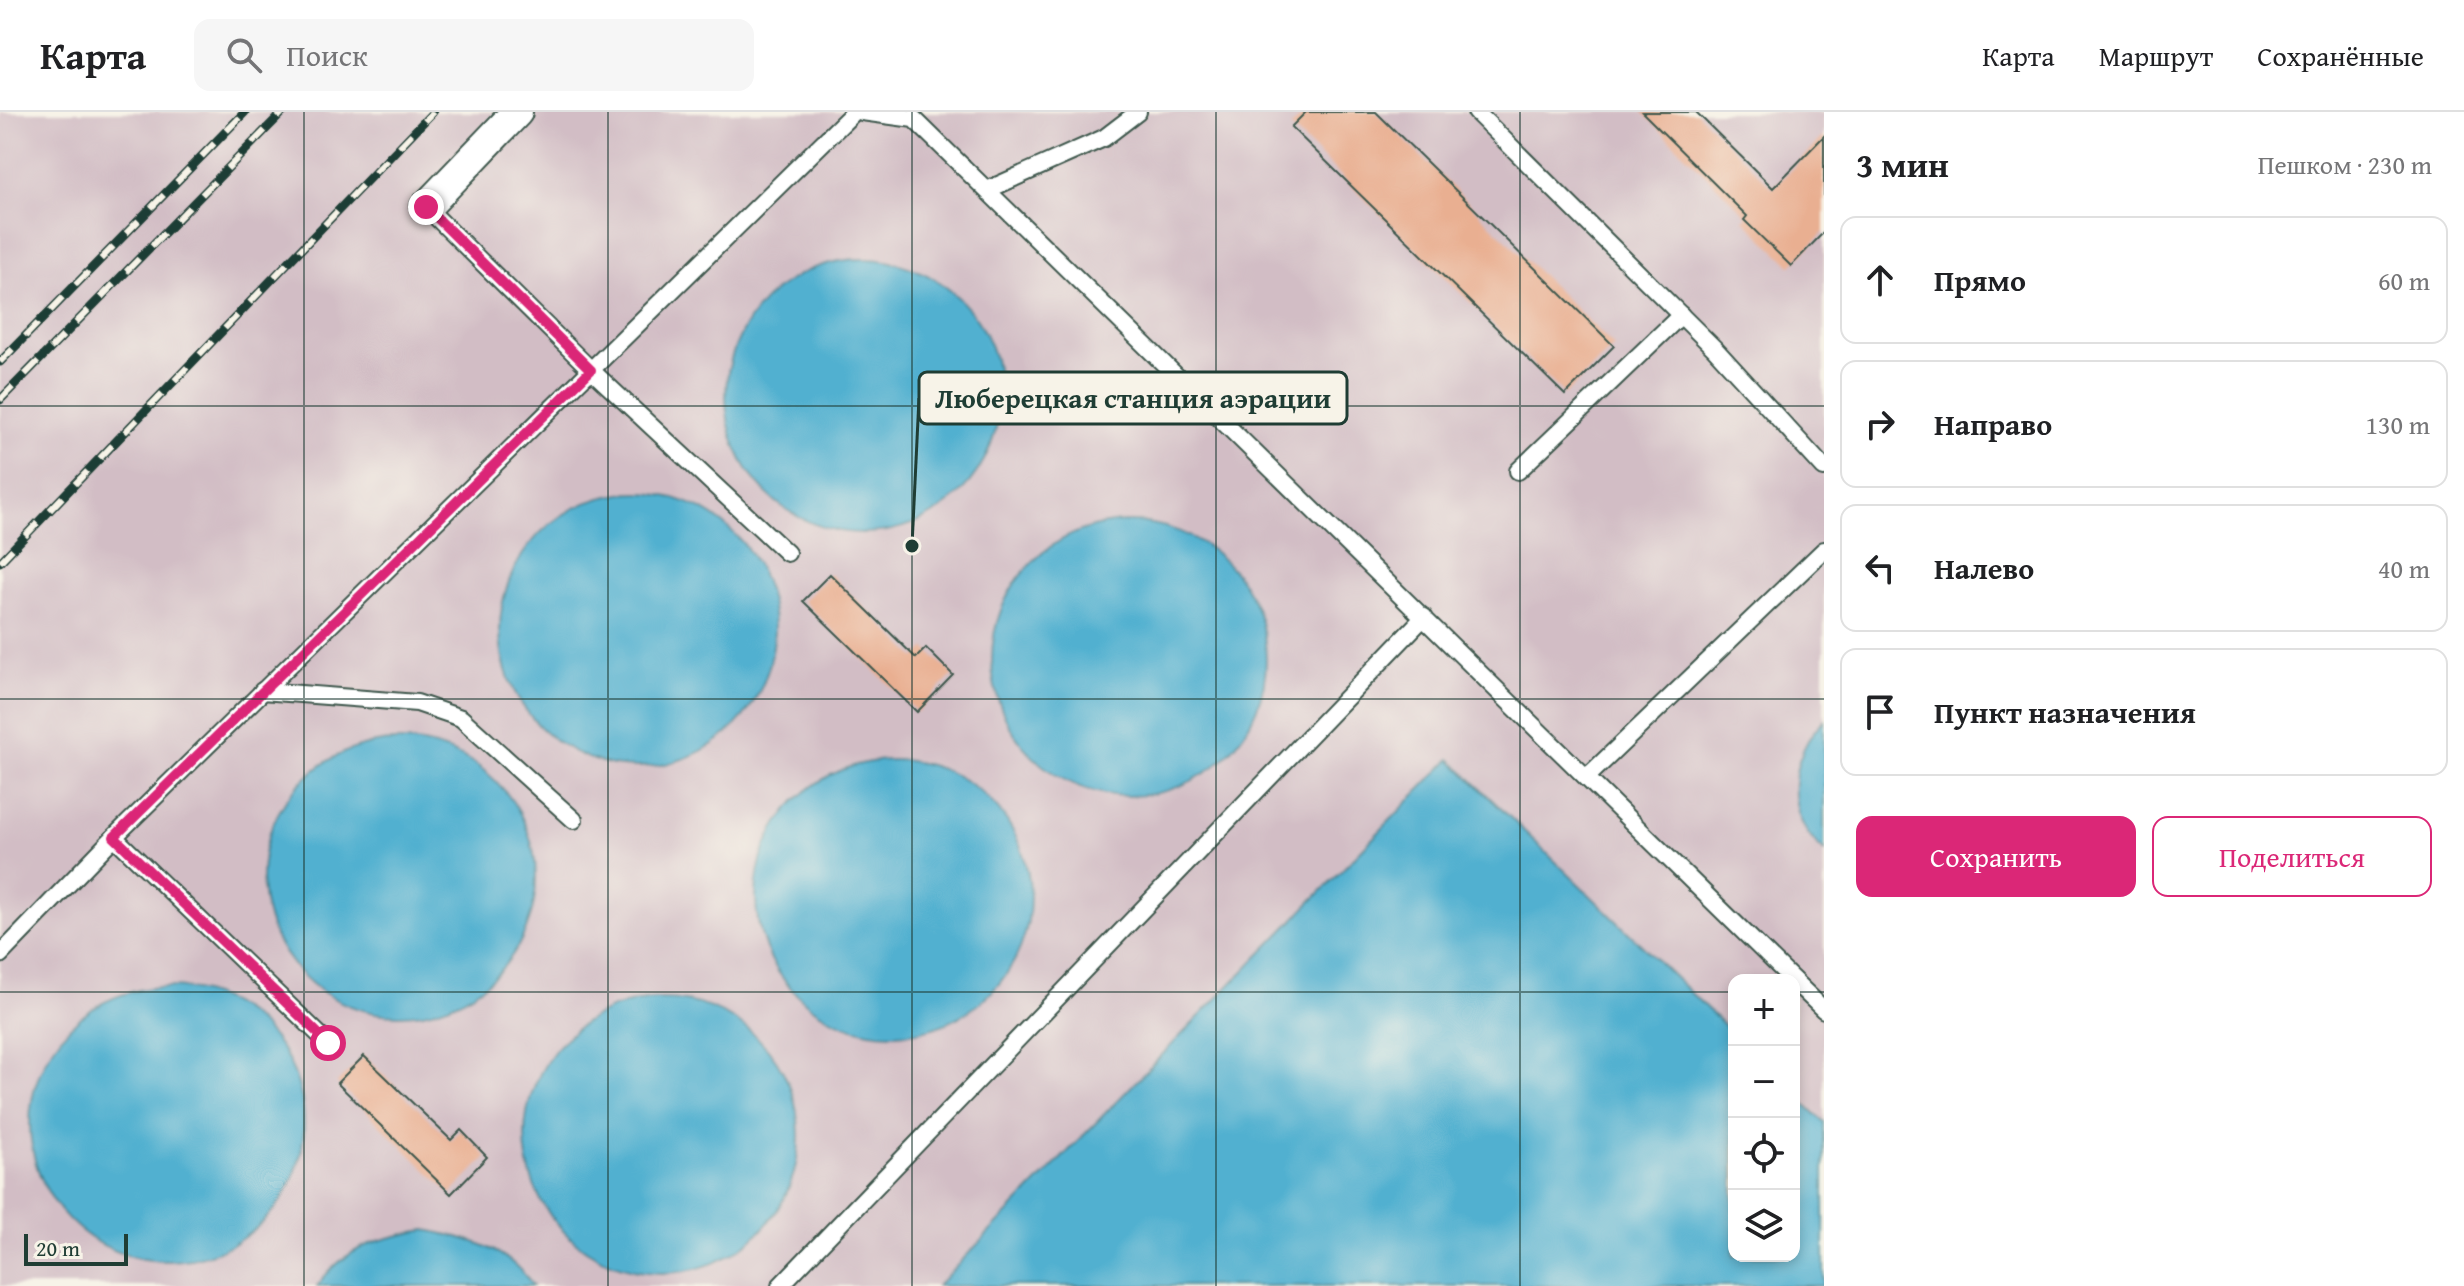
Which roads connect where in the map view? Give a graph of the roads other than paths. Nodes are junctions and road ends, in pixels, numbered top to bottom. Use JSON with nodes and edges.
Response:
{"nodes":[{"id":1,"x":517,"y":112,"type":"edge"},
{"id":2,"x":854,"y":112,"type":"edge"},
{"id":3,"x":862,"y":112,"type":"edge"},
{"id":4,"x":1138,"y":112,"type":"edge"},
{"id":5,"x":1476,"y":112,"type":"edge"},
{"id":6,"x":987,"y":190,"type":"junction"},
{"id":7,"x":426,"y":207,"type":"joint"},
{"id":8,"x":1681,"y":315,"type":"junction"},
{"id":9,"x":591,"y":370,"type":"junction"},
{"id":10,"x":1824,"y":468,"type":"edge"},
{"id":11,"x":1518,"y":471,"type":"dead end"},
{"id":12,"x":1824,"y":550,"type":"edge"},
{"id":13,"x":787,"y":553,"type":"dead end"},
{"id":14,"x":1424,"y":617,"type":"junction"},
{"id":15,"x":262,"y":691,"type":"junction"},
{"id":16,"x":1587,"y":777,"type":"junction"},
{"id":17,"x":574,"y":820,"type":"dead end"},
{"id":18,"x":114,"y":837,"type":"junction"},
{"id":19,"x":0,"y":955,"type":"edge"},
{"id":20,"x":1788,"y":974,"type":"edge"},
{"id":21,"x":1800,"y":986,"type":"edge"},
{"id":22,"x":1824,"y":1010,"type":"edge"},
{"id":23,"x":328,"y":1043,"type":"dead end"},
{"id":24,"x":780,"y":1286,"type":"edge"}],
"edges":[{"from":1,"to":7,"type":"street"},
{"from":2,"to":9,"type":"lane"},
{"from":3,"to":6,"type":"lane"},
{"from":4,"to":6,"type":"lane"},
{"from":5,"to":8,"type":"lane"},
{"from":6,"to":14,"type":"lane"},
{"from":7,"to":9,"type":"lane"},
{"from":8,"to":10,"type":"lane"},
{"from":8,"to":11,"type":"lane"},
{"from":9,"to":13,"type":"lane"},
{"from":9,"to":15,"type":"lane"},
{"from":12,"to":16,"type":"lane"},
{"from":14,"to":16,"type":"lane"},
{"from":14,"to":24,"type":"lane"},
{"from":15,"to":17,"type":"lane"},
{"from":15,"to":18,"type":"lane"},
{"from":16,"to":20,"type":"lane"},
{"from":18,"to":19,"type":"lane"},
{"from":18,"to":23,"type":"lane"},
{"from":21,"to":22,"type":"lane"}]}
